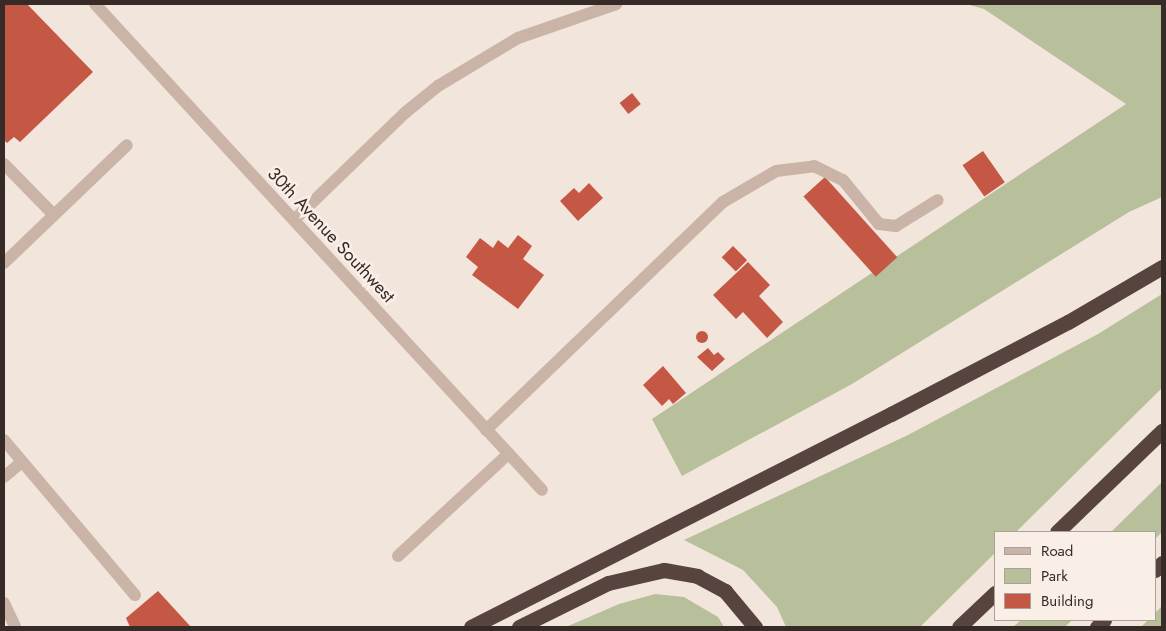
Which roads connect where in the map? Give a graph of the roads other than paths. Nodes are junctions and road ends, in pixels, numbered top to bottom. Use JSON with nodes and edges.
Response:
{"nodes":[{"id":1,"x":95,"y":4,"type":"edge"},
{"id":2,"x":616,"y":4,"type":"edge"},
{"id":3,"x":127,"y":146,"type":"dead end"},
{"id":4,"x":4,"y":164,"type":"edge"},
{"id":5,"x":938,"y":200,"type":"dead end"},
{"id":6,"x":54,"y":215,"type":"junction"},
{"id":7,"x":294,"y":220,"type":"junction"},
{"id":8,"x":4,"y":264,"type":"edge"},
{"id":9,"x":1162,"y":267,"type":"edge"},
{"id":10,"x":486,"y":430,"type":"junction"},
{"id":11,"x":1162,"y":431,"type":"edge"},
{"id":12,"x":4,"y":440,"type":"edge"},
{"id":13,"x":508,"y":454,"type":"junction"},
{"id":14,"x":22,"y":462,"type":"junction"},
{"id":15,"x":4,"y":477,"type":"edge"},
{"id":16,"x":542,"y":490,"type":"dead end"},
{"id":17,"x":1058,"y":531,"type":"edge"},
{"id":18,"x":398,"y":556,"type":"dead end"},
{"id":19,"x":994,"y":594,"type":"edge"},
{"id":20,"x":135,"y":595,"type":"dead end"},
{"id":21,"x":4,"y":603,"type":"edge"},
{"id":22,"x":15,"y":627,"type":"edge"},
{"id":23,"x":471,"y":627,"type":"edge"},
{"id":24,"x":518,"y":627,"type":"edge"},
{"id":25,"x":755,"y":627,"type":"edge"},
{"id":26,"x":959,"y":627,"type":"edge"}],
"edges":[{"from":1,"to":7,"type":"street","name":"30th Avenue Southwest"},
{"from":2,"to":7,"type":"street"},
{"from":3,"to":6,"type":"street"},
{"from":4,"to":6,"type":"street"},
{"from":5,"to":10,"type":"street"},
{"from":6,"to":8,"type":"street"},
{"from":7,"to":10,"type":"street","name":"30th Avenue Southwest"},
{"from":9,"to":23,"type":"highway"},
{"from":10,"to":13,"type":"street","name":"30th Avenue Southwest"},
{"from":11,"to":17,"type":"highway"},
{"from":12,"to":14,"type":"street"},
{"from":13,"to":16,"type":"street","name":"30th Avenue Southwest"},
{"from":13,"to":18,"type":"street"},
{"from":14,"to":15,"type":"street"},
{"from":14,"to":20,"type":"street"},
{"from":19,"to":26,"type":"highway"},
{"from":21,"to":22,"type":"street"},
{"from":24,"to":25,"type":"highway"}]}
